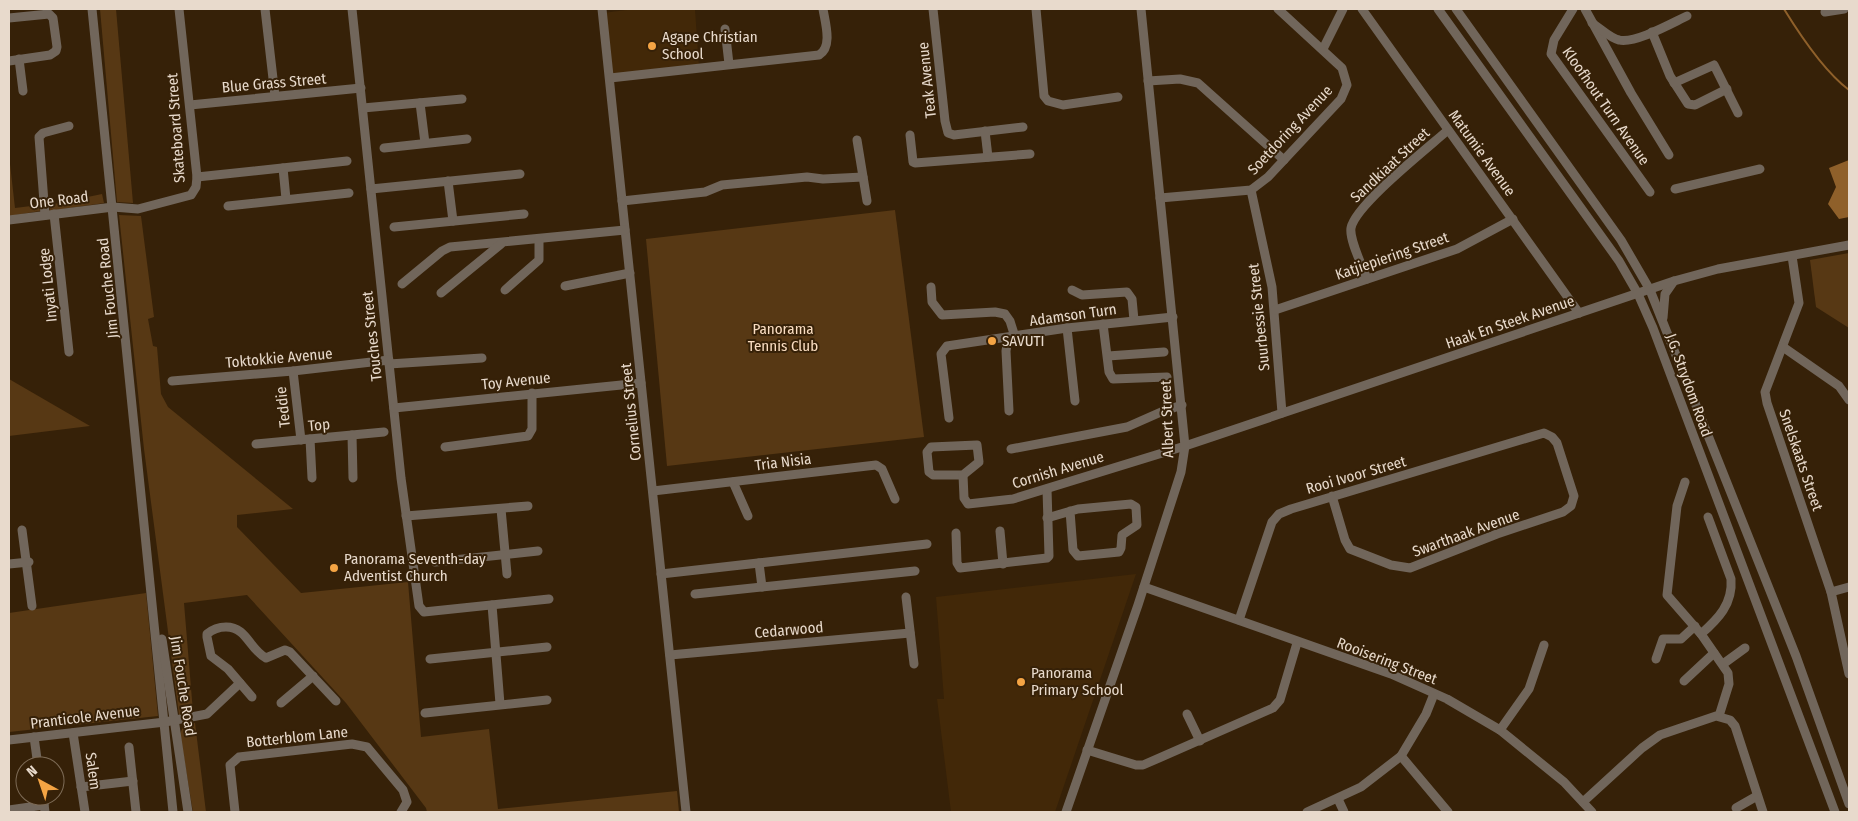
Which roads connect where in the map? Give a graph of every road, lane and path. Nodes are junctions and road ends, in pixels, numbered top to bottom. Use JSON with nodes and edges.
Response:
{"nodes":[{"id":1,"x":92,"y":9,"type":"edge"},
{"id":2,"x":179,"y":9,"type":"edge"},
{"id":3,"x":265,"y":9,"type":"edge"},
{"id":4,"x":352,"y":9,"type":"edge"},
{"id":5,"x":602,"y":9,"type":"edge"},
{"id":6,"x":823,"y":9,"type":"edge"},
{"id":7,"x":933,"y":9,"type":"edge"},
{"id":8,"x":1036,"y":9,"type":"edge"},
{"id":9,"x":1141,"y":9,"type":"edge"},
{"id":10,"x":1278,"y":9,"type":"edge"},
{"id":11,"x":1343,"y":9,"type":"edge"},
{"id":12,"x":1362,"y":9,"type":"edge"},
{"id":13,"x":1438,"y":9,"type":"edge"},
{"id":14,"x":1456,"y":9,"type":"edge"},
{"id":15,"x":1573,"y":9,"type":"edge"},
{"id":16,"x":1584,"y":9,"type":"edge"},
{"id":17,"x":1844,"y":9,"type":"edge"},
{"id":18,"x":1825,"y":12,"type":"dead end"},
{"id":19,"x":1687,"y":16,"type":"dead end"},
{"id":20,"x":9,"y":18,"type":"edge"},
{"id":21,"x":1590,"y":21,"type":"junction"},
{"id":22,"x":724,"y":29,"type":"dead end"},
{"id":23,"x":1652,"y":32,"type":"junction"},
{"id":24,"x":1323,"y":49,"type":"junction"},
{"id":25,"x":19,"y":59,"type":"junction"},
{"id":26,"x":9,"y":61,"type":"edge"},
{"id":27,"x":730,"y":64,"type":"junction"},
{"id":28,"x":610,"y":78,"type":"junction"},
{"id":29,"x":1148,"y":80,"type":"junction"},
{"id":30,"x":1674,"y":83,"type":"junction"},
{"id":31,"x":361,"y":88,"type":"junction"},
{"id":32,"x":1727,"y":89,"type":"junction"},
{"id":33,"x":23,"y":91,"type":"dead end"},
{"id":34,"x":275,"y":96,"type":"junction"},
{"id":35,"x":1118,"y":97,"type":"dead end"},
{"id":36,"x":462,"y":99,"type":"dead end"},
{"id":37,"x":420,"y":103,"type":"junction"},
{"id":38,"x":190,"y":105,"type":"junction"},
{"id":39,"x":363,"y":108,"type":"junction"},
{"id":40,"x":1738,"y":114,"type":"dead end"},
{"id":41,"x":69,"y":126,"type":"dead end"},
{"id":42,"x":1023,"y":127,"type":"dead end"},
{"id":43,"x":1448,"y":130,"type":"junction"},
{"id":44,"x":985,"y":131,"type":"junction"},
{"id":45,"x":910,"y":135,"type":"dead end"},
{"id":46,"x":467,"y":139,"type":"dead end"},
{"id":47,"x":857,"y":140,"type":"dead end"},
{"id":48,"x":425,"y":144,"type":"junction"},
{"id":49,"x":384,"y":148,"type":"dead end"},
{"id":50,"x":1030,"y":154,"type":"dead end"},
{"id":51,"x":1669,"y":155,"type":"dead end"},
{"id":52,"x":988,"y":157,"type":"junction"},
{"id":53,"x":1284,"y":160,"type":"junction"},
{"id":54,"x":347,"y":161,"type":"dead end"},
{"id":55,"x":283,"y":168,"type":"junction"},
{"id":56,"x":1760,"y":169,"type":"dead end"},
{"id":57,"x":520,"y":174,"type":"dead end"},
{"id":58,"x":197,"y":177,"type":"junction"},
{"id":59,"x":863,"y":177,"type":"junction"},
{"id":60,"x":448,"y":181,"type":"junction"},
{"id":61,"x":371,"y":189,"type":"junction"},
{"id":62,"x":1675,"y":189,"type":"dead end"},
{"id":63,"x":1251,"y":190,"type":"junction"},
{"id":64,"x":1650,"y":192,"type":"dead end"},
{"id":65,"x":349,"y":193,"type":"dead end"},
{"id":66,"x":1160,"y":198,"type":"junction"},
{"id":67,"x":286,"y":199,"type":"junction"},
{"id":68,"x":622,"y":201,"type":"junction"},
{"id":69,"x":867,"y":201,"type":"dead end"},
{"id":70,"x":228,"y":206,"type":"dead end"},
{"id":71,"x":113,"y":207,"type":"junction"},
{"id":72,"x":524,"y":214,"type":"dead end"},
{"id":73,"x":50,"y":215,"type":"junction"},
{"id":74,"x":1513,"y":219,"type":"junction"},
{"id":75,"x":9,"y":220,"type":"edge"},
{"id":76,"x":453,"y":221,"type":"junction"},
{"id":77,"x":394,"y":227,"type":"dead end"},
{"id":78,"x":625,"y":230,"type":"junction"},
{"id":79,"x":539,"y":238,"type":"junction"},
{"id":80,"x":502,"y":244,"type":"junction"},
{"id":81,"x":1849,"y":245,"type":"edge"},
{"id":82,"x":1792,"y":256,"type":"junction"},
{"id":83,"x":630,"y":273,"type":"junction"},
{"id":84,"x":1367,"y":279,"type":"junction"},
{"id":85,"x":1674,"y":281,"type":"junction"},
{"id":86,"x":402,"y":284,"type":"dead end"},
{"id":87,"x":565,"y":286,"type":"dead end"},
{"id":88,"x":931,"y":287,"type":"dead end"},
{"id":89,"x":505,"y":290,"type":"dead end"},
{"id":90,"x":1072,"y":290,"type":"dead end"},
{"id":91,"x":1650,"y":290,"type":"junction"},
{"id":92,"x":441,"y":294,"type":"dead end"},
{"id":93,"x":1638,"y":294,"type":"junction"},
{"id":94,"x":1275,"y":310,"type":"junction"},
{"id":95,"x":1580,"y":313,"type":"junction"},
{"id":96,"x":1173,"y":317,"type":"junction"},
{"id":97,"x":1134,"y":320,"type":"junction"},
{"id":98,"x":1663,"y":323,"type":"junction"},
{"id":99,"x":1103,"y":324,"type":"junction"},
{"id":100,"x":1067,"y":328,"type":"junction"},
{"id":101,"x":1008,"y":339,"type":"junction"},
{"id":102,"x":1783,"y":347,"type":"junction"},
{"id":103,"x":69,"y":352,"type":"dead end"},
{"id":104,"x":1164,"y":352,"type":"dead end"},
{"id":105,"x":1108,"y":356,"type":"junction"},
{"id":106,"x":482,"y":358,"type":"dead end"},
{"id":107,"x":389,"y":362,"type":"junction"},
{"id":108,"x":294,"y":372,"type":"junction"},
{"id":109,"x":1167,"y":377,"type":"dead end"},
{"id":110,"x":172,"y":381,"type":"dead end"},
{"id":111,"x":641,"y":383,"type":"junction"},
{"id":112,"x":532,"y":393,"type":"junction"},
{"id":113,"x":1849,"y":400,"type":"edge"},
{"id":114,"x":1075,"y":401,"type":"dead end"},
{"id":115,"x":1182,"y":405,"type":"junction"},
{"id":116,"x":394,"y":408,"type":"junction"},
{"id":117,"x":1009,"y":411,"type":"dead end"},
{"id":118,"x":1282,"y":413,"type":"junction"},
{"id":119,"x":949,"y":418,"type":"dead end"},
{"id":120,"x":384,"y":432,"type":"dead end"},
{"id":121,"x":1550,"y":435,"type":"joint"},
{"id":122,"x":352,"y":436,"type":"junction"},
{"id":123,"x":305,"y":440,"type":"junction"},
{"id":124,"x":256,"y":444,"type":"dead end"},
{"id":125,"x":1185,"y":446,"type":"junction"},
{"id":126,"x":445,"y":447,"type":"dead end"},
{"id":127,"x":1012,"y":449,"type":"dead end"},
{"id":128,"x":963,"y":475,"type":"junction"},
{"id":129,"x":312,"y":478,"type":"dead end"},
{"id":130,"x":353,"y":478,"type":"dead end"},
{"id":131,"x":733,"y":482,"type":"junction"},
{"id":132,"x":1685,"y":482,"type":"dead end"},
{"id":133,"x":1047,"y":489,"type":"junction"},
{"id":134,"x":653,"y":491,"type":"junction"},
{"id":135,"x":1332,"y":496,"type":"junction"},
{"id":136,"x":895,"y":499,"type":"dead end"},
{"id":137,"x":528,"y":506,"type":"dead end"},
{"id":138,"x":501,"y":509,"type":"junction"},
{"id":139,"x":1070,"y":511,"type":"junction"},
{"id":140,"x":406,"y":516,"type":"junction"},
{"id":141,"x":748,"y":516,"type":"dead end"},
{"id":142,"x":1708,"y":517,"type":"dead end"},
{"id":143,"x":1048,"y":518,"type":"junction"},
{"id":144,"x":22,"y":530,"type":"dead end"},
{"id":145,"x":1000,"y":531,"type":"dead end"},
{"id":146,"x":956,"y":533,"type":"dead end"},
{"id":147,"x":927,"y":544,"type":"dead end"},
{"id":148,"x":538,"y":551,"type":"dead end"},
{"id":149,"x":505,"y":555,"type":"junction"},
{"id":150,"x":28,"y":562,"type":"junction"},
{"id":151,"x":435,"y":562,"type":"dead end"},
{"id":152,"x":759,"y":563,"type":"junction"},
{"id":153,"x":9,"y":564,"type":"edge"},
{"id":154,"x":150,"y":564,"type":"junction"},
{"id":155,"x":1003,"y":564,"type":"junction"},
{"id":156,"x":915,"y":571,"type":"dead end"},
{"id":157,"x":507,"y":574,"type":"dead end"},
{"id":158,"x":661,"y":574,"type":"junction"},
{"id":159,"x":762,"y":587,"type":"junction"},
{"id":160,"x":1144,"y":587,"type":"junction"},
{"id":161,"x":1849,"y":587,"type":"edge"},
{"id":162,"x":1830,"y":592,"type":"junction"},
{"id":163,"x":695,"y":594,"type":"dead end"},
{"id":164,"x":906,"y":597,"type":"dead end"},
{"id":165,"x":549,"y":599,"type":"dead end"},
{"id":166,"x":492,"y":605,"type":"junction"},
{"id":167,"x":32,"y":606,"type":"dead end"},
{"id":168,"x":1239,"y":620,"type":"junction"},
{"id":169,"x":1694,"y":626,"type":"junction"},
{"id":170,"x":910,"y":633,"type":"junction"},
{"id":171,"x":1701,"y":634,"type":"junction"},
{"id":172,"x":1297,"y":643,"type":"junction"},
{"id":173,"x":1544,"y":645,"type":"dead end"},
{"id":174,"x":547,"y":647,"type":"dead end"},
{"id":175,"x":1745,"y":648,"type":"dead end"},
{"id":176,"x":495,"y":652,"type":"junction"},
{"id":177,"x":1714,"y":652,"type":"junction"},
{"id":178,"x":670,"y":654,"type":"junction"},
{"id":179,"x":430,"y":659,"type":"dead end"},
{"id":180,"x":1656,"y":659,"type":"dead end"},
{"id":181,"x":914,"y":664,"type":"dead end"},
{"id":182,"x":1723,"y":664,"type":"junction"},
{"id":183,"x":1849,"y":674,"type":"edge"},
{"id":184,"x":313,"y":676,"type":"junction"},
{"id":185,"x":1684,"y":681,"type":"dead end"},
{"id":186,"x":240,"y":683,"type":"junction"},
{"id":187,"x":1434,"y":694,"type":"junction"},
{"id":188,"x":252,"y":697,"type":"dead end"},
{"id":189,"x":547,"y":700,"type":"dead end"},
{"id":190,"x":336,"y":701,"type":"dead end"},
{"id":191,"x":281,"y":703,"type":"dead end"},
{"id":192,"x":500,"y":704,"type":"junction"},
{"id":193,"x":425,"y":713,"type":"dead end"},
{"id":194,"x":1187,"y":714,"type":"dead end"},
{"id":195,"x":1719,"y":716,"type":"junction"},
{"id":196,"x":175,"y":720,"type":"junction"},
{"id":197,"x":165,"y":722,"type":"junction"},
{"id":198,"x":1500,"y":730,"type":"junction"},
{"id":199,"x":73,"y":733,"type":"junction"},
{"id":200,"x":34,"y":737,"type":"junction"},
{"id":201,"x":9,"y":740,"type":"edge"},
{"id":202,"x":1200,"y":741,"type":"junction"},
{"id":203,"x":128,"y":747,"type":"dead end"},
{"id":204,"x":1087,"y":750,"type":"junction"},
{"id":205,"x":37,"y":756,"type":"edge"},
{"id":206,"x":1401,"y":756,"type":"junction"},
{"id":207,"x":133,"y":781,"type":"junction"},
{"id":208,"x":81,"y":786,"type":"junction"},
{"id":209,"x":1756,"y":796,"type":"junction"},
{"id":210,"x":1338,"y":798,"type":"junction"},
{"id":211,"x":1583,"y":802,"type":"junction"},
{"id":212,"x":1849,"y":804,"type":"edge"},
{"id":213,"x":32,"y":806,"type":"edge"},
{"id":214,"x":1736,"y":808,"type":"dead end"},
{"id":215,"x":9,"y":810,"type":"edge"},
{"id":216,"x":85,"y":812,"type":"edge"},
{"id":217,"x":136,"y":812,"type":"edge"},
{"id":218,"x":173,"y":812,"type":"edge"},
{"id":219,"x":188,"y":812,"type":"edge"},
{"id":220,"x":235,"y":812,"type":"edge"},
{"id":221,"x":401,"y":812,"type":"edge"},
{"id":222,"x":686,"y":812,"type":"edge"},
{"id":223,"x":1066,"y":812,"type":"edge"},
{"id":224,"x":1307,"y":812,"type":"edge"},
{"id":225,"x":1344,"y":812,"type":"edge"},
{"id":226,"x":1448,"y":812,"type":"edge"},
{"id":227,"x":1592,"y":812,"type":"edge"},
{"id":228,"x":1763,"y":812,"type":"edge"},
{"id":229,"x":1835,"y":812,"type":"edge"}],
"edges":[{"from":1,"to":71,"type":"street","name":"Jim Fouche Road"},
{"from":2,"to":38,"type":"street","name":"Skateboard Street"},
{"from":3,"to":34,"type":"street"},
{"from":4,"to":31,"type":"street","name":"Touches Street"},
{"from":5,"to":28,"type":"street","name":"Cornelius Street"},
{"from":6,"to":27,"type":"street"},
{"from":7,"to":44,"type":"street","name":"Teak Avenue"},
{"from":8,"to":35,"type":"street"},
{"from":9,"to":29,"type":"street","name":"Albert Street"},
{"from":10,"to":24,"type":"street"},
{"from":11,"to":24,"type":"street"},
{"from":12,"to":43,"type":"street","name":"Matumie Avenue"},
{"from":13,"to":93,"type":"street","name":"J.G. Strydom Road"},
{"from":14,"to":91,"type":"street","name":"J.G. Strydom Road"},
{"from":15,"to":64,"type":"street","name":"Kloofhout Turn Avenue"},
{"from":16,"to":21,"type":"street"},
{"from":17,"to":18,"type":"street"},
{"from":19,"to":23,"type":"street"},
{"from":20,"to":25,"type":"street"},
{"from":21,"to":23,"type":"street"},
{"from":21,"to":51,"type":"street"},
{"from":22,"to":27,"type":"street"},
{"from":23,"to":30,"type":"street"},
{"from":24,"to":53,"type":"street","name":"Soetdoring Avenue"},
{"from":25,"to":26,"type":"street"},
{"from":25,"to":33,"type":"street"},
{"from":27,"to":28,"type":"street"},
{"from":28,"to":68,"type":"street","name":"Cornelius Street"},
{"from":29,"to":53,"type":"street"},
{"from":29,"to":66,"type":"street","name":"Albert Street"},
{"from":30,"to":32,"type":"street"},
{"from":30,"to":32,"type":"street"},
{"from":31,"to":34,"type":"street","name":"Blue Grass Street"},
{"from":31,"to":39,"type":"street","name":"Touches Street"},
{"from":32,"to":40,"type":"street"},
{"from":34,"to":38,"type":"street","name":"Blue Grass Street"},
{"from":36,"to":37,"type":"street"},
{"from":37,"to":39,"type":"street"},
{"from":37,"to":48,"type":"street"},
{"from":38,"to":58,"type":"street","name":"Skateboard Street"},
{"from":39,"to":61,"type":"street","name":"Touches Street"},
{"from":41,"to":73,"type":"street","name":"Inyati Lodge"},
{"from":42,"to":44,"type":"street","name":"Teak Avenue"},
{"from":43,"to":74,"type":"street","name":"Matumie Avenue"},
{"from":43,"to":84,"type":"street","name":"Sandkiaat Street"},
{"from":44,"to":52,"type":"street"},
{"from":45,"to":52,"type":"street"},
{"from":46,"to":48,"type":"street"},
{"from":47,"to":59,"type":"street"},
{"from":48,"to":49,"type":"street"},
{"from":50,"to":52,"type":"street"},
{"from":53,"to":63,"type":"street","name":"Soetdoring Avenue"},
{"from":54,"to":55,"type":"street"},
{"from":55,"to":58,"type":"street"},
{"from":55,"to":67,"type":"street"},
{"from":56,"to":62,"type":"street"},
{"from":57,"to":60,"type":"street"},
{"from":58,"to":71,"type":"street","name":"Skateboard Street"},
{"from":59,"to":68,"type":"street"},
{"from":59,"to":69,"type":"street"},
{"from":60,"to":61,"type":"street"},
{"from":60,"to":76,"type":"street"},
{"from":61,"to":107,"type":"street","name":"Touches Street"},
{"from":63,"to":66,"type":"street","name":"Soetdoring Avenue"},
{"from":63,"to":94,"type":"street","name":"Suurbessie Street"},
{"from":65,"to":67,"type":"street"},
{"from":66,"to":96,"type":"street","name":"Albert Street"},
{"from":67,"to":70,"type":"street"},
{"from":68,"to":78,"type":"street","name":"Cornelius Street"},
{"from":71,"to":73,"type":"street","name":"One Road"},
{"from":71,"to":154,"type":"street","name":"Jim Fouche Road"},
{"from":72,"to":76,"type":"street"},
{"from":73,"to":75,"type":"street","name":"One Road"},
{"from":73,"to":103,"type":"street","name":"Inyati Lodge"},
{"from":74,"to":84,"type":"street","name":"Katjiepiering Street"},
{"from":74,"to":95,"type":"street","name":"Matumie Avenue"},
{"from":76,"to":77,"type":"street"},
{"from":78,"to":79,"type":"street"},
{"from":78,"to":83,"type":"street","name":"Cornelius Street"},
{"from":79,"to":80,"type":"street"},
{"from":79,"to":89,"type":"street"},
{"from":80,"to":86,"type":"street"},
{"from":80,"to":92,"type":"street"},
{"from":81,"to":82,"type":"street","name":"Haak En Steek Avenue"},
{"from":82,"to":85,"type":"street","name":"Haak En Steek Avenue"},
{"from":82,"to":102,"type":"street","name":"Snelskaats Street"},
{"from":83,"to":87,"type":"street"},
{"from":83,"to":111,"type":"street","name":"Cornelius Street"},
{"from":84,"to":94,"type":"street","name":"Katjiepiering Street"},
{"from":85,"to":91,"type":"street","name":"Haak En Steek Avenue"},
{"from":85,"to":98,"type":"street"},
{"from":88,"to":101,"type":"street","name":"Adamson Turn"},
{"from":90,"to":97,"type":"street","name":"Adamson Turn"},
{"from":91,"to":93,"type":"street","name":"Haak En Steek Avenue"},
{"from":91,"to":98,"type":"street","name":"J.G. Strydom Road"},
{"from":93,"to":95,"type":"street","name":"Haak En Steek Avenue"},
{"from":93,"to":229,"type":"street","name":"J.G. Strydom Road"},
{"from":94,"to":118,"type":"street","name":"Suurbessie Street"},
{"from":95,"to":118,"type":"street","name":"Haak En Steek Avenue"},
{"from":96,"to":97,"type":"street","name":"Adamson Turn"},
{"from":96,"to":115,"type":"street","name":"Albert Street"},
{"from":97,"to":99,"type":"street","name":"Adamson Turn"},
{"from":98,"to":212,"type":"street","name":"J.G. Strydom Road"},
{"from":99,"to":100,"type":"street","name":"Adamson Turn"},
{"from":99,"to":105,"type":"street"},
{"from":100,"to":101,"type":"street","name":"Adamson Turn"},
{"from":100,"to":114,"type":"street"},
{"from":101,"to":117,"type":"street"},
{"from":101,"to":119,"type":"street"},
{"from":102,"to":113,"type":"street"},
{"from":102,"to":162,"type":"street","name":"Snelskaats Street"},
{"from":104,"to":105,"type":"street"},
{"from":105,"to":109,"type":"street"},
{"from":106,"to":107,"type":"street","name":"Toktokkie Avenue"},
{"from":107,"to":108,"type":"street","name":"Toktokkie Avenue"},
{"from":107,"to":116,"type":"street","name":"Touches Street"},
{"from":108,"to":110,"type":"street","name":"Toktokkie Avenue"},
{"from":108,"to":123,"type":"street","name":"Teddie"},
{"from":111,"to":112,"type":"street","name":"Toy Avenue"},
{"from":111,"to":134,"type":"street","name":"Cornelius Street"},
{"from":112,"to":116,"type":"street","name":"Toy Avenue"},
{"from":112,"to":126,"type":"street"},
{"from":115,"to":125,"type":"street","name":"Albert Street"},
{"from":115,"to":127,"type":"street"},
{"from":116,"to":140,"type":"street","name":"Touches Street"},
{"from":118,"to":125,"type":"street","name":"Haak En Steek Avenue"},
{"from":120,"to":122,"type":"street","name":"Top"},
{"from":121,"to":135,"type":"street","name":"Rooi Ivoor Street"},
{"from":121,"to":135,"type":"street","name":"Swarthaak Avenue"},
{"from":122,"to":123,"type":"street","name":"Top"},
{"from":122,"to":130,"type":"street"},
{"from":123,"to":124,"type":"street","name":"Top"},
{"from":123,"to":129,"type":"street","name":"Teddie"},
{"from":125,"to":133,"type":"street","name":"Cornish Avenue"},
{"from":125,"to":160,"type":"street","name":"Albert Street"},
{"from":128,"to":128,"type":"street"},
{"from":128,"to":133,"type":"street","name":"Cornish Avenue"},
{"from":131,"to":134,"type":"street","name":"Tria Nisia"},
{"from":131,"to":136,"type":"street","name":"Tria Nisia"},
{"from":131,"to":141,"type":"street"},
{"from":132,"to":169,"type":"street"},
{"from":133,"to":143,"type":"street"},
{"from":134,"to":158,"type":"street","name":"Cornelius Street"},
{"from":135,"to":168,"type":"street","name":"Rooi Ivoor Street"},
{"from":137,"to":138,"type":"street"},
{"from":138,"to":140,"type":"street"},
{"from":138,"to":149,"type":"street"},
{"from":139,"to":139,"type":"street"},
{"from":139,"to":143,"type":"street"},
{"from":140,"to":166,"type":"street","name":"Touches Street"},
{"from":142,"to":171,"type":"street"},
{"from":143,"to":155,"type":"street"},
{"from":144,"to":150,"type":"street"},
{"from":145,"to":155,"type":"street"},
{"from":146,"to":155,"type":"street"},
{"from":147,"to":152,"type":"street"},
{"from":148,"to":149,"type":"street"},
{"from":149,"to":151,"type":"street"},
{"from":149,"to":157,"type":"street"},
{"from":150,"to":153,"type":"street"},
{"from":150,"to":167,"type":"street"},
{"from":152,"to":158,"type":"street"},
{"from":152,"to":159,"type":"street"},
{"from":154,"to":196,"type":"street","name":"Jim Fouche Road"},
{"from":154,"to":197,"type":"street","name":"Jim Fouche Road"},
{"from":156,"to":159,"type":"street"},
{"from":158,"to":178,"type":"street","name":"Cornelius Street"},
{"from":159,"to":163,"type":"street"},
{"from":160,"to":168,"type":"street","name":"Rooisering Street"},
{"from":160,"to":204,"type":"street","name":"Albert Street"},
{"from":161,"to":162,"type":"street"},
{"from":162,"to":183,"type":"street","name":"Snelskaats Street"},
{"from":164,"to":170,"type":"street"},
{"from":165,"to":166,"type":"street"},
{"from":166,"to":176,"type":"street"},
{"from":168,"to":172,"type":"street","name":"Rooisering Street"},
{"from":169,"to":171,"type":"street"},
{"from":169,"to":180,"type":"street"},
{"from":170,"to":178,"type":"street","name":"Cedarwood"},
{"from":170,"to":181,"type":"street"},
{"from":171,"to":177,"type":"street"},
{"from":172,"to":187,"type":"street","name":"Rooisering Street"},
{"from":172,"to":202,"type":"street"},
{"from":173,"to":198,"type":"street"},
{"from":174,"to":176,"type":"street"},
{"from":175,"to":182,"type":"street"},
{"from":176,"to":179,"type":"street"},
{"from":176,"to":192,"type":"street"},
{"from":177,"to":182,"type":"street"},
{"from":177,"to":185,"type":"street"},
{"from":178,"to":222,"type":"street","name":"Cornelius Street"},
{"from":182,"to":195,"type":"street"},
{"from":184,"to":186,"type":"street"},
{"from":184,"to":190,"type":"street"},
{"from":184,"to":191,"type":"street"},
{"from":186,"to":188,"type":"street"},
{"from":186,"to":196,"type":"street","name":"Pranticole Avenue"},
{"from":187,"to":198,"type":"street","name":"Rooisering Street"},
{"from":187,"to":206,"type":"street"},
{"from":189,"to":192,"type":"street"},
{"from":192,"to":193,"type":"street"},
{"from":194,"to":202,"type":"street"},
{"from":195,"to":209,"type":"street"},
{"from":195,"to":211,"type":"street"},
{"from":196,"to":197,"type":"street","name":"Pranticole Avenue"},
{"from":196,"to":219,"type":"street","name":"Jim Fouche Road"},
{"from":197,"to":199,"type":"street","name":"Pranticole Avenue"},
{"from":197,"to":218,"type":"street","name":"Jim Fouche Road"},
{"from":198,"to":211,"type":"street","name":"Rooisering Street"},
{"from":199,"to":200,"type":"street","name":"Pranticole Avenue"},
{"from":199,"to":208,"type":"street","name":"Salem"},
{"from":200,"to":201,"type":"street","name":"Pranticole Avenue"},
{"from":200,"to":205,"type":"street"},
{"from":202,"to":204,"type":"street"},
{"from":203,"to":207,"type":"street"},
{"from":204,"to":223,"type":"street","name":"Albert Street"},
{"from":206,"to":210,"type":"street"},
{"from":206,"to":226,"type":"street"},
{"from":207,"to":208,"type":"street"},
{"from":207,"to":217,"type":"street"},
{"from":208,"to":216,"type":"street","name":"Salem"},
{"from":209,"to":214,"type":"street"},
{"from":209,"to":228,"type":"street"},
{"from":210,"to":224,"type":"street"},
{"from":210,"to":225,"type":"street"},
{"from":211,"to":227,"type":"street","name":"Rooisering Street"},
{"from":213,"to":215,"type":"street"},
{"from":220,"to":221,"type":"street","name":"Botterblom Lane"}]}
